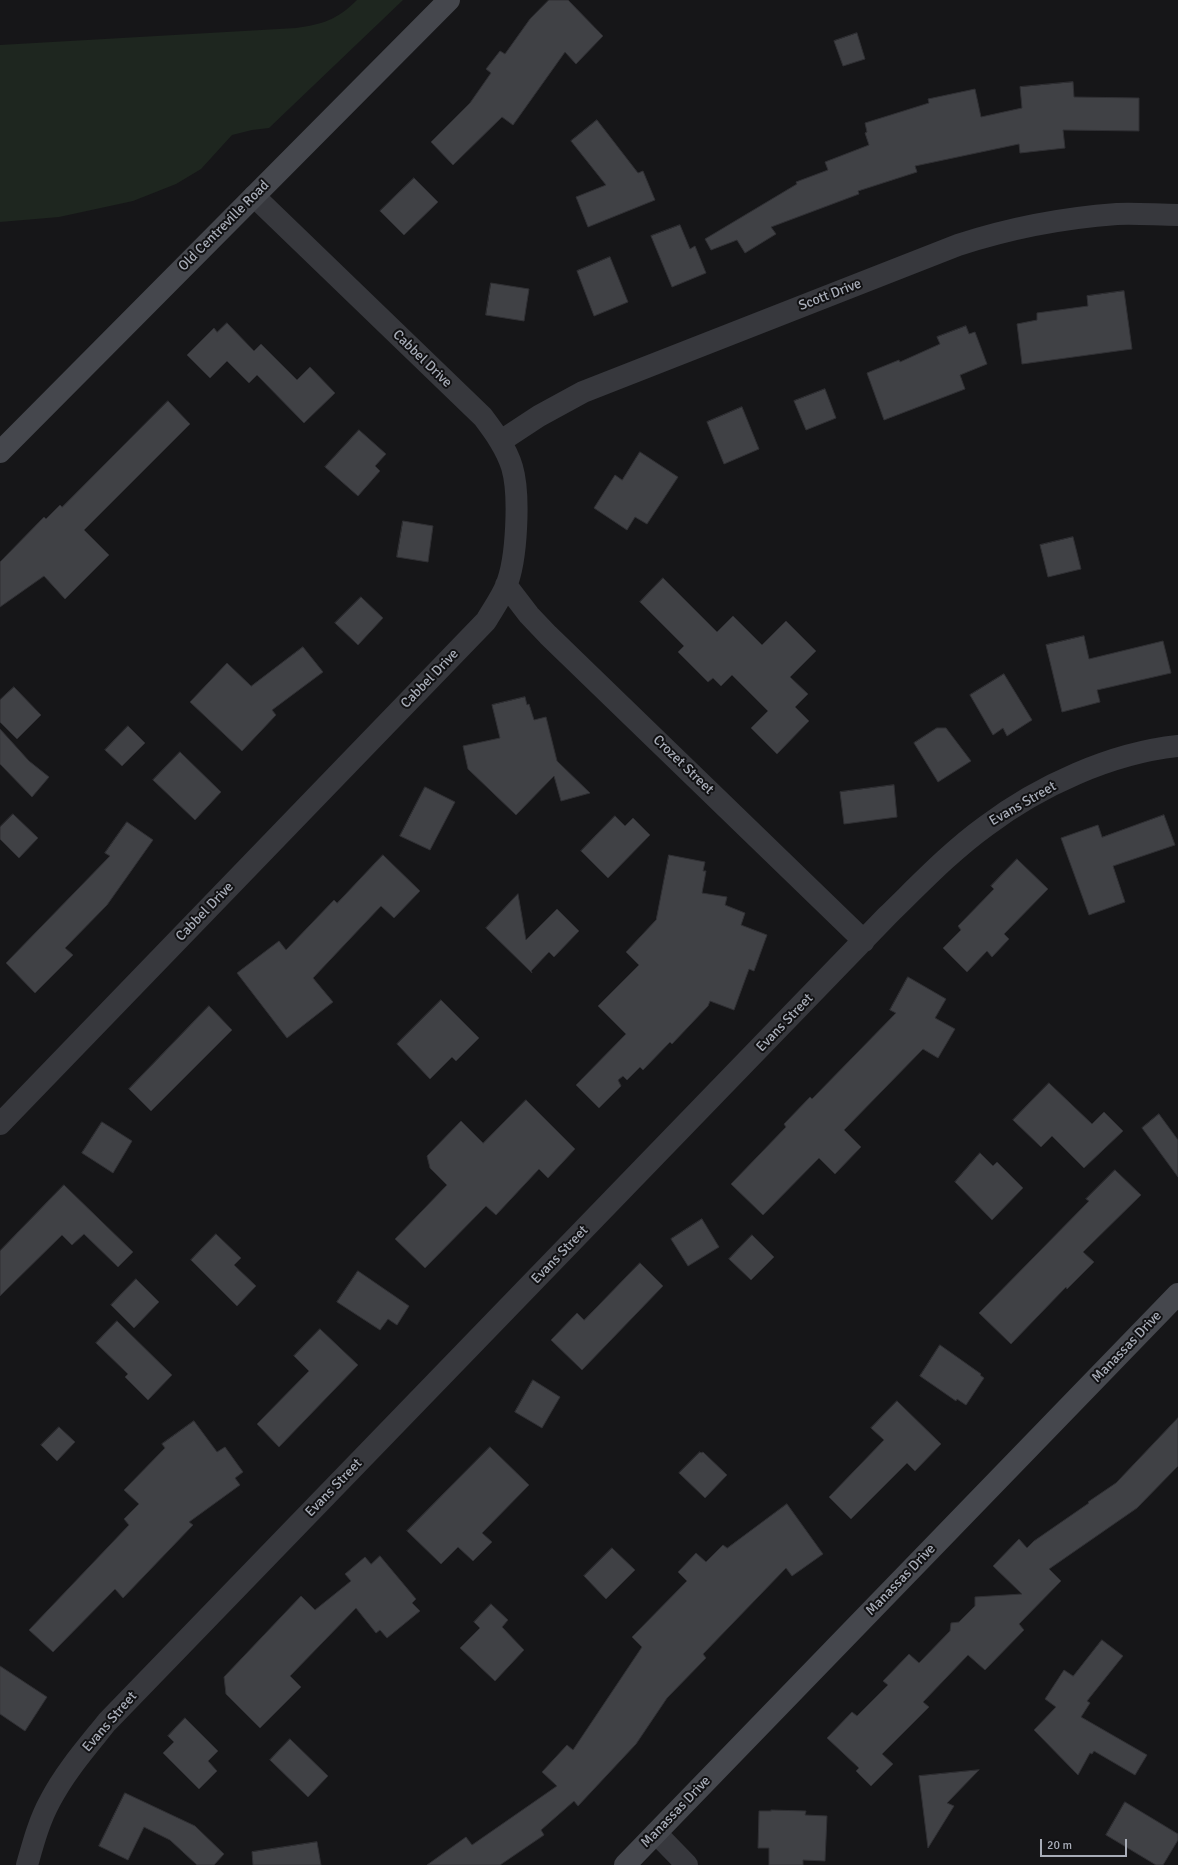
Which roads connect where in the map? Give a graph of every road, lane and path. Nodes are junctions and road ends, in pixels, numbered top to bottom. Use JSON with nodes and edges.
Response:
{"nodes":[{"id":1,"x":449,"y":0,"type":"edge"},
{"id":2,"x":254,"y":196,"type":"junction"},
{"id":3,"x":1178,"y":215,"type":"edge"},
{"id":4,"x":501,"y":441,"type":"junction"},
{"id":5,"x":0,"y":452,"type":"edge"},
{"id":6,"x":506,"y":585,"type":"junction"},
{"id":7,"x":1178,"y":746,"type":"edge"},
{"id":8,"x":864,"y":941,"type":"junction"},
{"id":9,"x":0,"y":1124,"type":"edge"},
{"id":10,"x":1178,"y":1294,"type":"edge"},
{"id":11,"x":656,"y":1833,"type":"junction"},
{"id":12,"x":27,"y":1865,"type":"edge"},
{"id":13,"x":625,"y":1865,"type":"edge"},
{"id":14,"x":687,"y":1865,"type":"edge"}],
"edges":[{"from":1,"to":2,"type":"main road","name":"Old Centreville Road"},
{"from":2,"to":4,"type":"street","name":"Cabbel Drive"},
{"from":2,"to":5,"type":"main road","name":"Old Centreville Road"},
{"from":3,"to":4,"type":"street","name":"Scott Drive"},
{"from":4,"to":6,"type":"street","name":"Cabbel Drive"},
{"from":6,"to":8,"type":"street","name":"Crozet Street"},
{"from":6,"to":9,"type":"street","name":"Cabbel Drive"},
{"from":7,"to":8,"type":"street","name":"Evans Street"},
{"from":8,"to":12,"type":"street","name":"Evans Street"},
{"from":10,"to":11,"type":"main road","name":"Manassas Drive"},
{"from":11,"to":13,"type":"main road","name":"Manassas Drive"},
{"from":11,"to":14,"type":"street"}]}
